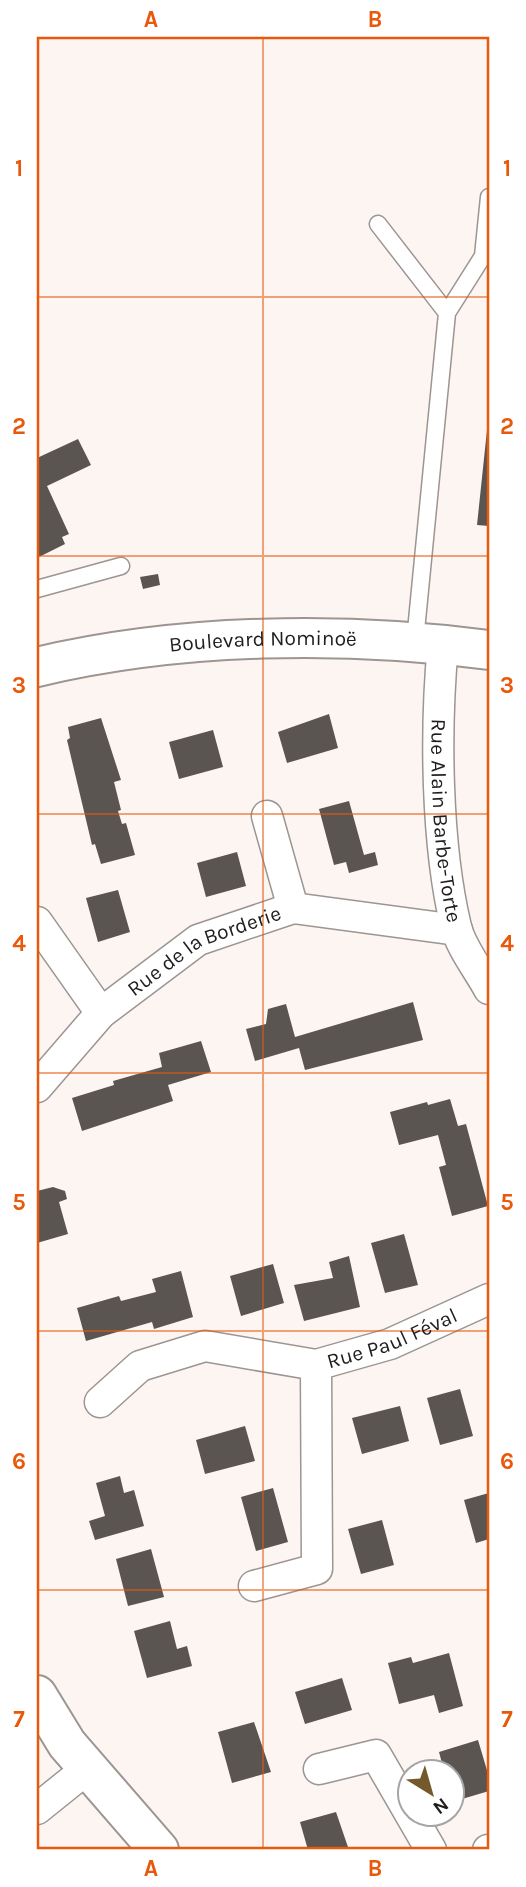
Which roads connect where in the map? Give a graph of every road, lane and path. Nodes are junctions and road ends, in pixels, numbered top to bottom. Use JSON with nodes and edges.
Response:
{"nodes":[{"id":1,"x":489,"y":197,"type":"edge"},
{"id":2,"x":378,"y":224,"type":"dead end"},
{"id":3,"x":447,"y":313,"type":"junction"},
{"id":4,"x":121,"y":566,"type":"dead end"},
{"id":5,"x":37,"y":589,"type":"edge"},
{"id":6,"x":429,"y":643,"type":"junction"},
{"id":7,"x":489,"y":650,"type":"edge"},
{"id":8,"x":37,"y":667,"type":"edge"},
{"id":9,"x":267,"y":816,"type":"dead end"},
{"id":10,"x":293,"y":908,"type":"junction"},
{"id":11,"x":37,"y":922,"type":"edge"},
{"id":12,"x":457,"y":930,"type":"junction"},
{"id":13,"x":489,"y":989,"type":"edge"},
{"id":14,"x":101,"y":1013,"type":"junction"},
{"id":15,"x":37,"y":1087,"type":"edge"},
{"id":16,"x":489,"y":1299,"type":"edge"},
{"id":17,"x":316,"y":1365,"type":"junction"},
{"id":18,"x":100,"y":1402,"type":"dead end"},
{"id":19,"x":254,"y":1586,"type":"dead end"},
{"id":20,"x":37,"y":1695,"type":"edge"},
{"id":21,"x":37,"y":1722,"type":"edge"},
{"id":22,"x":78,"y":1756,"type":"junction"},
{"id":23,"x":319,"y":1769,"type":"dead end"},
{"id":24,"x":37,"y":1810,"type":"edge"},
{"id":25,"x":159,"y":1850,"type":"edge"},
{"id":26,"x":431,"y":1850,"type":"edge"}],
"edges":[{"from":1,"to":3,"type":"lane"},
{"from":2,"to":3,"type":"lane"},
{"from":3,"to":6,"type":"lane"},
{"from":4,"to":5,"type":"lane"},
{"from":6,"to":7,"type":"street","name":"Boulevard Nominoë"},
{"from":6,"to":8,"type":"street","name":"Boulevard Nominoë"},
{"from":6,"to":12,"type":"street","name":"Rue Alain Barbe-Torte"},
{"from":9,"to":10,"type":"street"},
{"from":10,"to":12,"type":"street","name":"Rue de la Borderie"},
{"from":10,"to":14,"type":"street","name":"Rue de la Borderie"},
{"from":11,"to":14,"type":"street"},
{"from":12,"to":13,"type":"street","name":"Rue Alain Barbe-Torte"},
{"from":14,"to":15,"type":"street","name":"Rue de la Borderie"},
{"from":16,"to":17,"type":"street","name":"Rue Paul Féval"},
{"from":17,"to":18,"type":"street","name":"Rue Paul Féval"},
{"from":17,"to":19,"type":"street"},
{"from":20,"to":22,"type":"street"},
{"from":21,"to":22,"type":"street"},
{"from":22,"to":24,"type":"street"},
{"from":22,"to":25,"type":"street"},
{"from":23,"to":26,"type":"street"}]}
